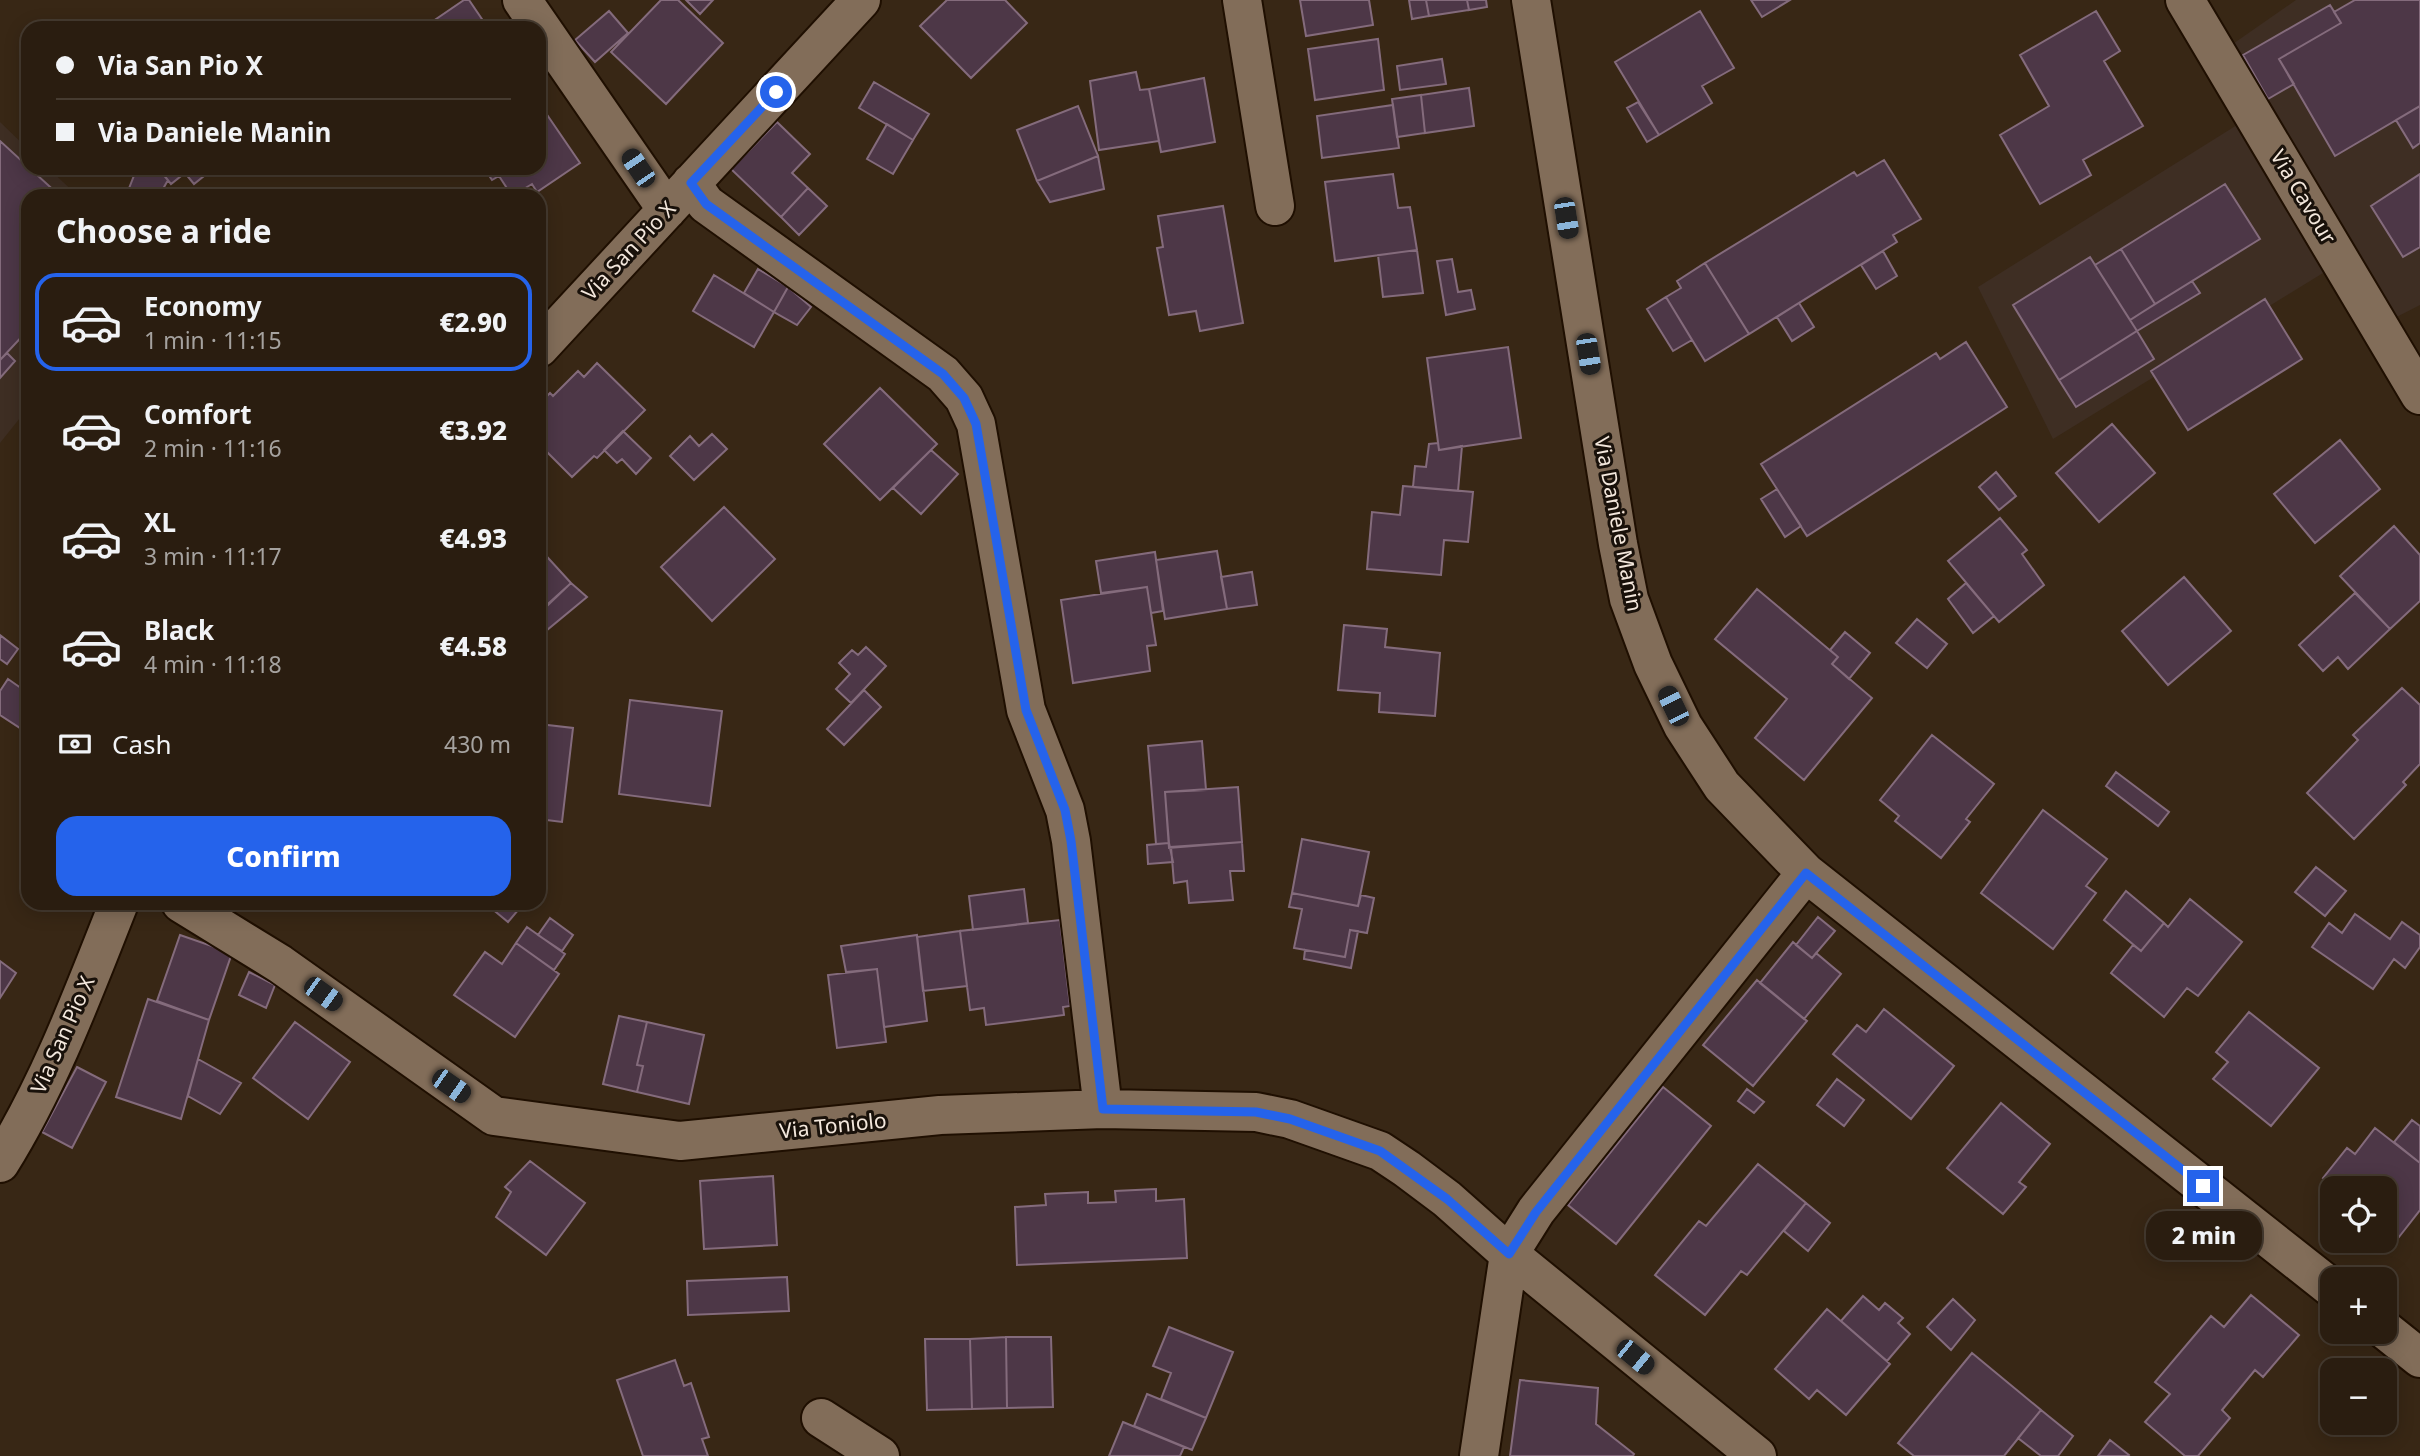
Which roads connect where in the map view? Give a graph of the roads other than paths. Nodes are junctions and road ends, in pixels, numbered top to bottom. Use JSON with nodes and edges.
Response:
{"nodes":[{"id":1,"x":522,"y":0,"type":"edge"},
{"id":2,"x":861,"y":0,"type":"edge"},
{"id":3,"x":1242,"y":0,"type":"edge"},
{"id":4,"x":1531,"y":0,"type":"edge"},
{"id":5,"x":2185,"y":0,"type":"edge"},
{"id":6,"x":539,"y":21,"type":"edge"},
{"id":7,"x":546,"y":30,"type":"edge"},
{"id":8,"x":679,"y":197,"type":"junction"},
{"id":9,"x":1275,"y":206,"type":"dead end"},
{"id":10,"x":546,"y":340,"type":"edge"},
{"id":11,"x":2420,"y":395,"type":"edge"},
{"id":12,"x":1806,"y":873,"type":"junction"},
{"id":13,"x":116,"y":910,"type":"edge"},
{"id":14,"x":192,"y":910,"type":"edge"},
{"id":15,"x":1103,"y":1109,"type":"junction"},
{"id":16,"x":0,"y":1163,"type":"edge"},
{"id":17,"x":1509,"y":1254,"type":"junction"},
{"id":18,"x":2320,"y":1279,"type":"edge"},
{"id":19,"x":2397,"y":1340,"type":"edge"},
{"id":20,"x":2420,"y":1359,"type":"edge"},
{"id":21,"x":821,"y":1418,"type":"dead end"},
{"id":22,"x":880,"y":1456,"type":"edge"},
{"id":23,"x":1479,"y":1456,"type":"edge"},
{"id":24,"x":1757,"y":1456,"type":"edge"}],
"edges":[{"from":1,"to":6,"type":"street"},
{"from":2,"to":8,"type":"street","name":"Via San Pio X"},
{"from":3,"to":9,"type":"street"},
{"from":4,"to":12,"type":"street","name":"Via Daniele Manin"},
{"from":5,"to":11,"type":"street","name":"Via Cavour"},
{"from":7,"to":8,"type":"street"},
{"from":8,"to":10,"type":"street","name":"Via San Pio X"},
{"from":8,"to":15,"type":"street"},
{"from":12,"to":17,"type":"street"},
{"from":12,"to":18,"type":"street","name":"Via Daniele Manin"},
{"from":13,"to":16,"type":"street","name":"Via San Pio X"},
{"from":14,"to":15,"type":"street","name":"Via Toniolo"},
{"from":15,"to":17,"type":"street","name":"Via Toniolo"},
{"from":17,"to":23,"type":"street"},
{"from":17,"to":24,"type":"street","name":"Via Toniolo"},
{"from":19,"to":20,"type":"street"},
{"from":21,"to":22,"type":"street"}]}
